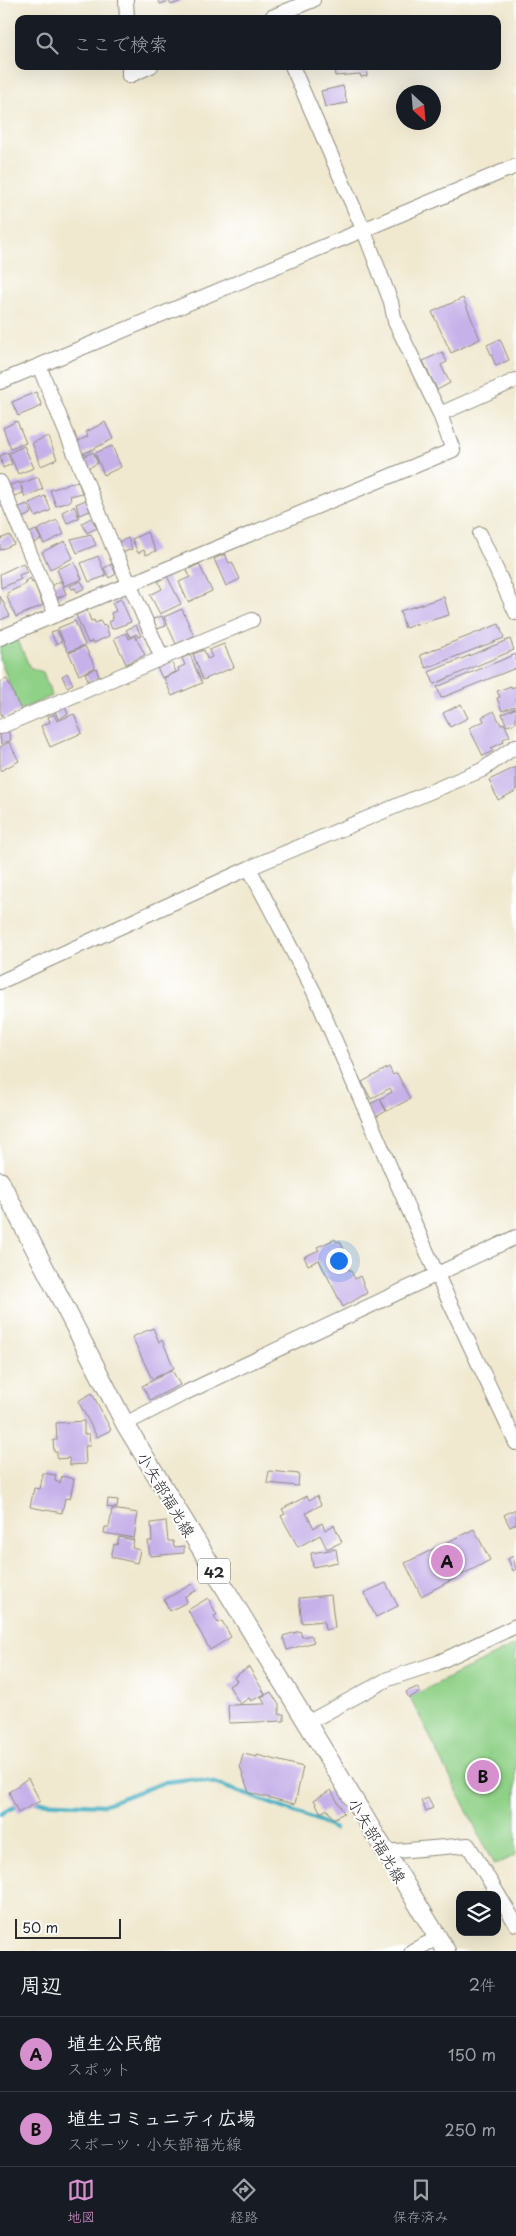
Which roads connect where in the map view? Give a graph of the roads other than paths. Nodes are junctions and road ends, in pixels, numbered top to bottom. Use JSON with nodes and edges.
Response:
{"nodes":[{"id":1,"x":126,"y":0,"type":"edge"},
{"id":2,"x":312,"y":0,"type":"edge"},
{"id":3,"x":127,"y":15,"type":"edge"},
{"id":4,"x":277,"y":15,"type":"edge"},
{"id":5,"x":129,"y":70,"type":"edge"},
{"id":6,"x":143,"y":70,"type":"edge"},
{"id":7,"x":294,"y":70,"type":"edge"},
{"id":8,"x":516,"y":166,"type":"edge"},
{"id":9,"x":364,"y":231,"type":"junction"},
{"id":10,"x":39,"y":366,"type":"junction"},
{"id":11,"x":516,"y":380,"type":"edge"},
{"id":12,"x":0,"y":382,"type":"edge"},
{"id":13,"x":440,"y":414,"type":"junction"},
{"id":14,"x":0,"y":482,"type":"edge"},
{"id":15,"x":480,"y":534,"type":"dead end"},
{"id":16,"x":129,"y":585,"type":"junction"},
{"id":17,"x":516,"y":613,"type":"edge"},
{"id":18,"x":56,"y":615,"type":"junction"},
{"id":19,"x":252,"y":620,"type":"dead end"},
{"id":20,"x":0,"y":638,"type":"edge"},
{"id":21,"x":162,"y":658,"type":"junction"},
{"id":22,"x":0,"y":727,"type":"edge"},
{"id":23,"x":516,"y":746,"type":"edge"},
{"id":24,"x":249,"y":868,"type":"junction"},
{"id":25,"x":0,"y":982,"type":"edge"},
{"id":26,"x":0,"y":1180,"type":"edge"},
{"id":27,"x":516,"y":1237,"type":"edge"},
{"id":28,"x":437,"y":1275,"type":"junction"},
{"id":29,"x":125,"y":1424,"type":"junction"},
{"id":30,"x":516,"y":1443,"type":"edge"},
{"id":31,"x":516,"y":1626,"type":"edge"},
{"id":32,"x":307,"y":1723,"type":"junction"},
{"id":33,"x":385,"y":1852,"type":"junction"},
{"id":34,"x":516,"y":1924,"type":"edge"},
{"id":35,"x":442,"y":1945,"type":"edge"},
{"id":36,"x":412,"y":1951,"type":"edge"}],
"edges":[{"from":1,"to":3,"type":"street"},
{"from":2,"to":4,"type":"street"},
{"from":5,"to":6,"type":"street"},
{"from":7,"to":9,"type":"street"},
{"from":8,"to":9,"type":"street"},
{"from":9,"to":10,"type":"street"},
{"from":9,"to":13,"type":"street"},
{"from":10,"to":12,"type":"street"},
{"from":10,"to":16,"type":"street"},
{"from":11,"to":13,"type":"street"},
{"from":13,"to":16,"type":"street"},
{"from":14,"to":18,"type":"street"},
{"from":15,"to":17,"type":"street"},
{"from":16,"to":18,"type":"street"},
{"from":16,"to":21,"type":"street"},
{"from":18,"to":20,"type":"street"},
{"from":19,"to":21,"type":"street"},
{"from":21,"to":22,"type":"street"},
{"from":23,"to":24,"type":"street"},
{"from":24,"to":25,"type":"street"},
{"from":24,"to":28,"type":"street"},
{"from":26,"to":29,"type":"main road","name":"小矢部福光線","number":"42"},
{"from":27,"to":28,"type":"street"},
{"from":28,"to":29,"type":"street"},
{"from":28,"to":30,"type":"street"},
{"from":29,"to":32,"type":"main road","name":"小矢部福光線","number":"42"},
{"from":31,"to":32,"type":"street"},
{"from":32,"to":33,"type":"main road","name":"小矢部福光線","number":"42"},
{"from":33,"to":34,"type":"street"},
{"from":33,"to":35,"type":"main road","name":"小矢部福光線","number":"42"},
{"from":35,"to":36,"type":"street"}]}
